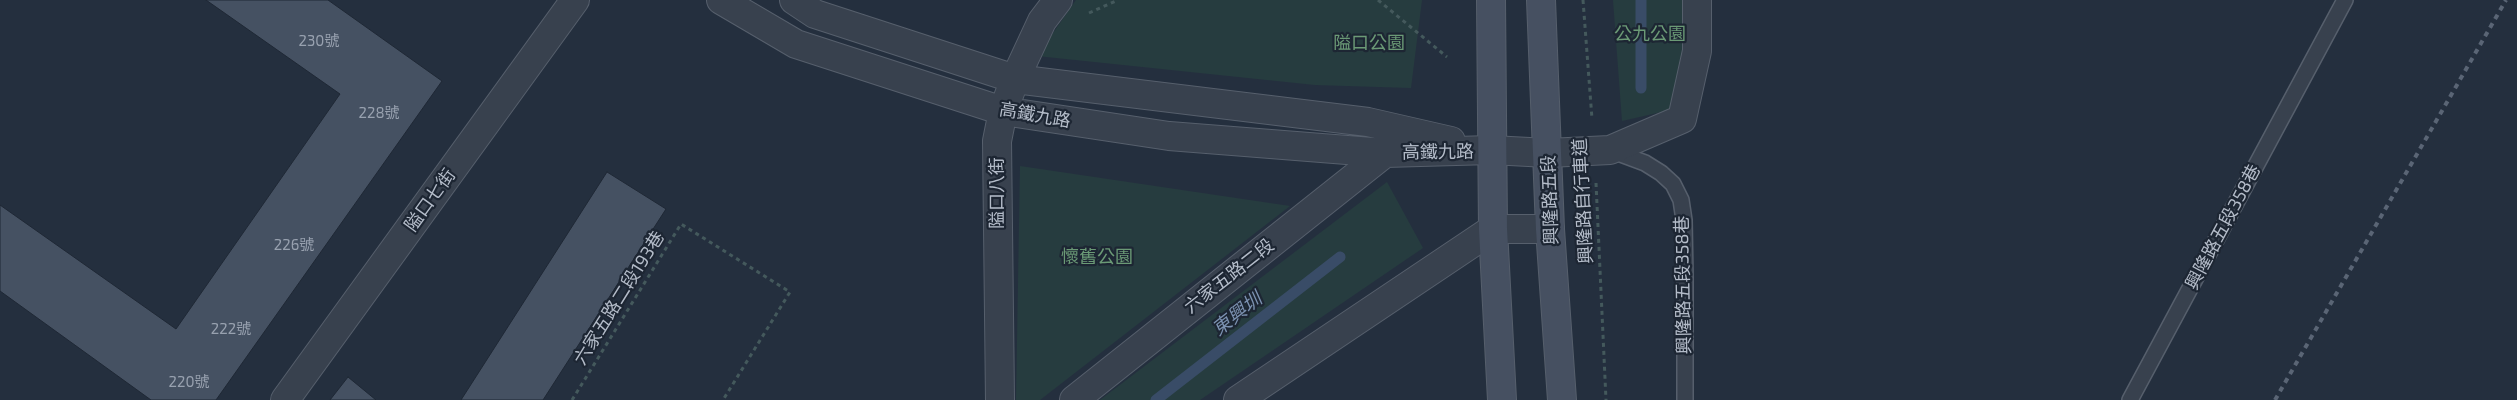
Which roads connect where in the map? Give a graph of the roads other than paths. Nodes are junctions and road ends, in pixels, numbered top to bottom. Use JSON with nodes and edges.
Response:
{"nodes":[{"id":1,"x":574,"y":0,"type":"edge"},
{"id":2,"x":722,"y":0,"type":"edge"},
{"id":3,"x":794,"y":0,"type":"edge"},
{"id":4,"x":1058,"y":0,"type":"edge"},
{"id":5,"x":1491,"y":0,"type":"edge"},
{"id":6,"x":1541,"y":0,"type":"edge"},
{"id":7,"x":1698,"y":0,"type":"edge"},
{"id":8,"x":2345,"y":0,"type":"edge"},
{"id":9,"x":1015,"y":79,"type":"junction"},
{"id":10,"x":1003,"y":111,"type":"junction"},
{"id":11,"x":1491,"y":150,"type":"junction"},
{"id":12,"x":1602,"y":150,"type":"junction"},
{"id":13,"x":1385,"y":153,"type":"junction"},
{"id":14,"x":1548,"y":153,"type":"junction"},
{"id":15,"x":1550,"y":228,"type":"junction"},
{"id":16,"x":1493,"y":229,"type":"junction"},
{"id":17,"x":286,"y":400,"type":"edge"},
{"id":18,"x":1000,"y":400,"type":"edge"},
{"id":19,"x":1074,"y":400,"type":"edge"},
{"id":20,"x":1238,"y":400,"type":"edge"},
{"id":21,"x":1502,"y":400,"type":"edge"},
{"id":22,"x":1562,"y":400,"type":"edge"},
{"id":23,"x":1685,"y":400,"type":"edge"},
{"id":24,"x":2130,"y":400,"type":"edge"}],
"edges":[{"from":1,"to":17,"type":"street","name":"隘口七街"},
{"from":2,"to":10,"type":"street","name":"高鐵九路"},
{"from":3,"to":9,"type":"street","name":"高鐵九路"},
{"from":4,"to":9,"type":"street","name":"隘口八街"},
{"from":5,"to":11,"type":"street"},
{"from":6,"to":14,"type":"street","name":"興隆路五段"},
{"from":7,"to":12,"type":"street"},
{"from":8,"to":24,"type":"lane","name":"興隆路五段358巷"},
{"from":9,"to":10,"type":"street","name":"隘口八街"},
{"from":9,"to":11,"type":"street","name":"高鐵九路"},
{"from":10,"to":13,"type":"street","name":"高鐵九路"},
{"from":10,"to":18,"type":"street","name":"隘口八街"},
{"from":11,"to":13,"type":"street","name":"高鐵九路"},
{"from":11,"to":14,"type":"street"},
{"from":11,"to":16,"type":"street"},
{"from":12,"to":14,"type":"street"},
{"from":12,"to":23,"type":"lane","name":"興隆路五段358巷"},
{"from":13,"to":19,"type":"street","name":"六家五路二段"},
{"from":14,"to":15,"type":"street","name":"興隆路五段"},
{"from":15,"to":16,"type":"street"},
{"from":15,"to":22,"type":"street","name":"興隆路五段"},
{"from":16,"to":20,"type":"street"},
{"from":16,"to":21,"type":"street"}]}
